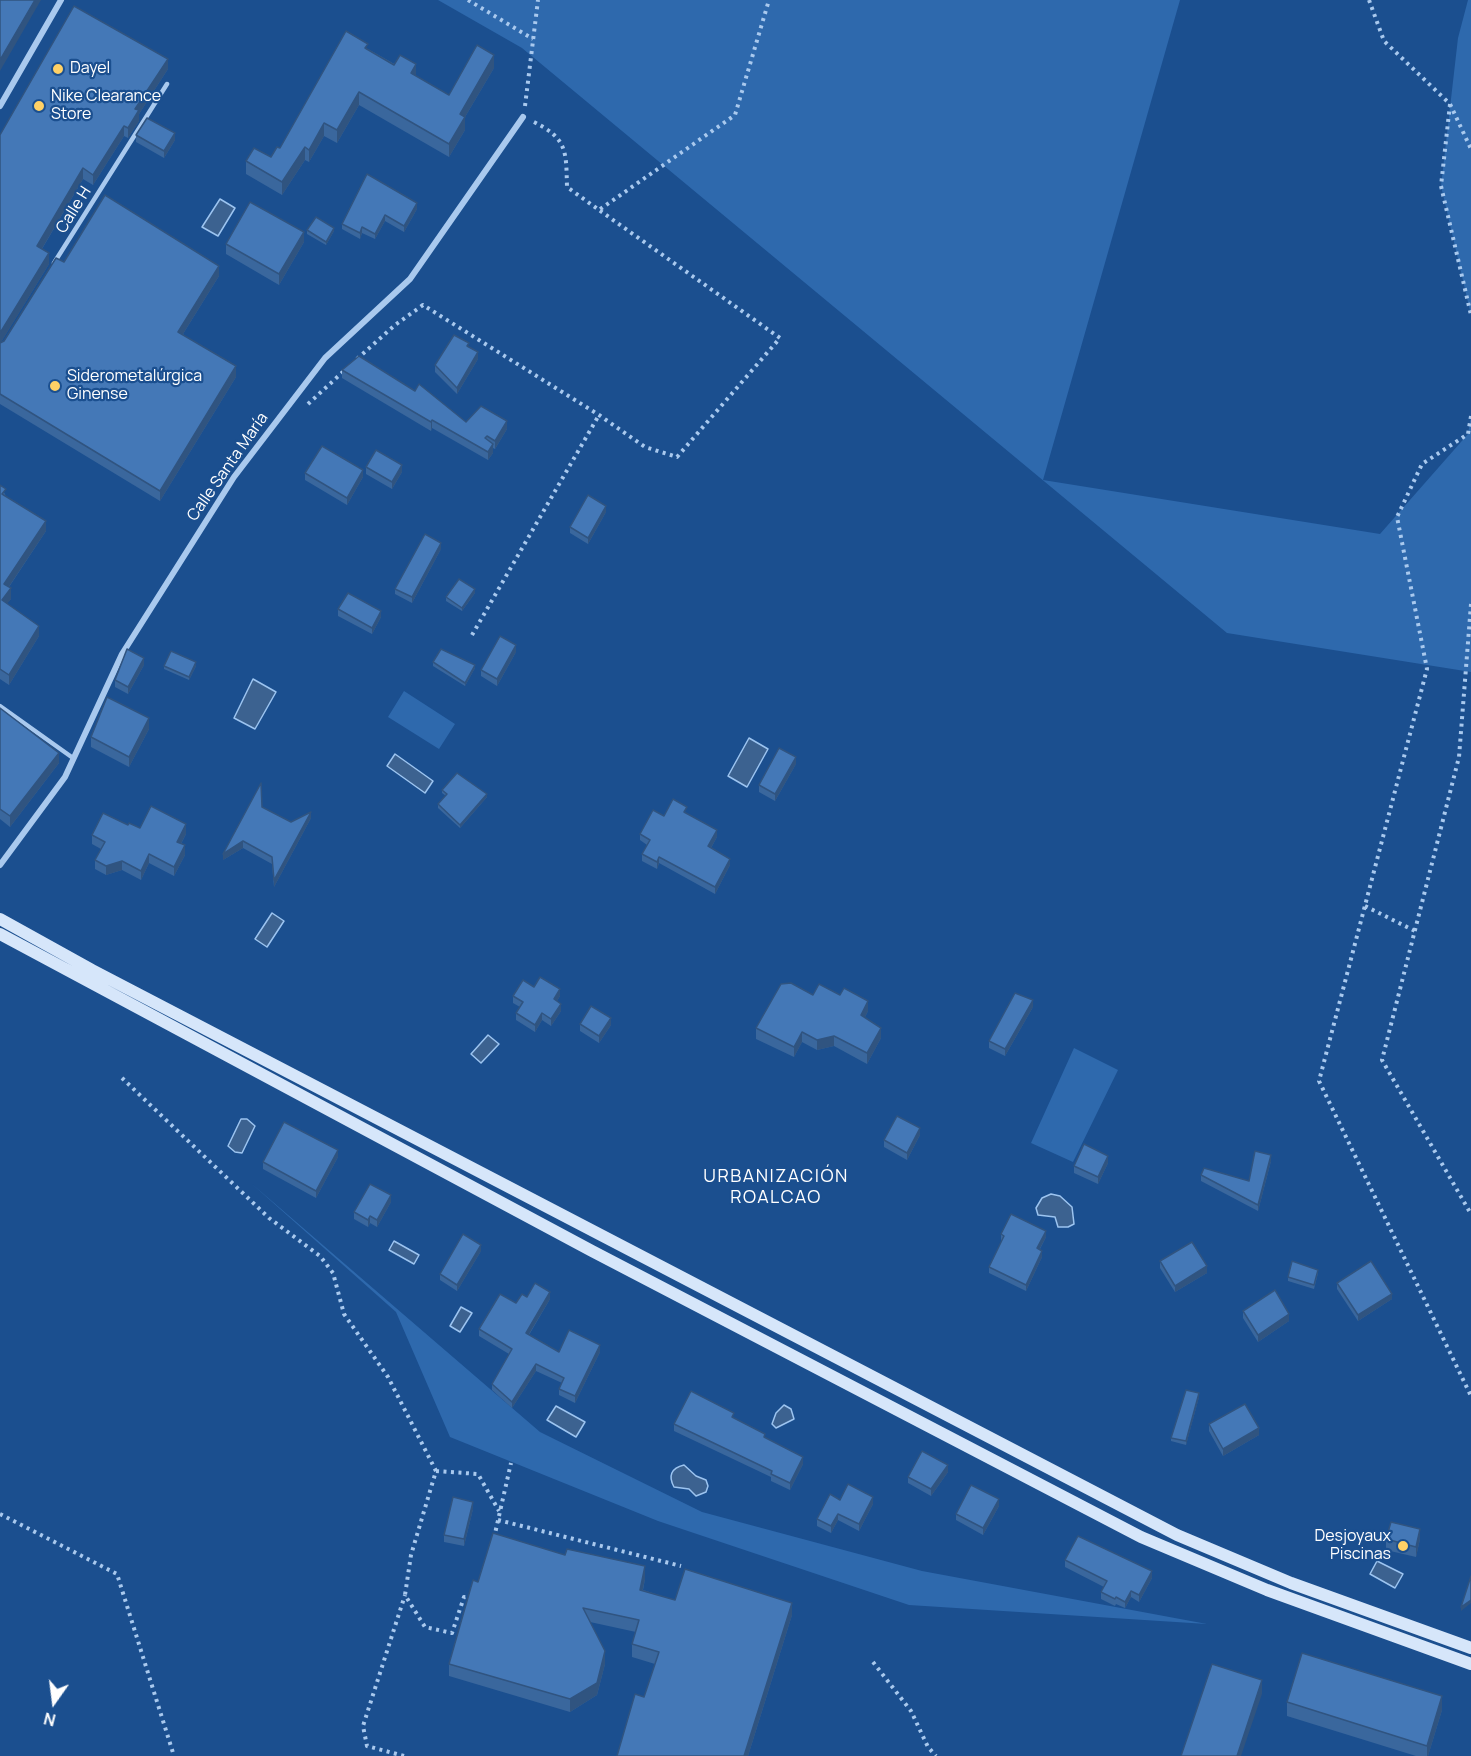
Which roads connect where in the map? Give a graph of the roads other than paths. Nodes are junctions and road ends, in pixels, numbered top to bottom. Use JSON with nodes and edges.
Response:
{"nodes":[{"id":1,"x":61,"y":0,"type":"edge"},
{"id":2,"x":167,"y":84,"type":"dead end"},
{"id":3,"x":0,"y":106,"type":"edge"},
{"id":4,"x":523,"y":117,"type":"road end"},
{"id":5,"x":50,"y":270,"type":"edge"},
{"id":6,"x":0,"y":706,"type":"edge"},
{"id":7,"x":73,"y":758,"type":"junction"},
{"id":8,"x":0,"y":865,"type":"edge"},
{"id":9,"x":0,"y":919,"type":"edge"},
{"id":10,"x":0,"y":934,"type":"edge"},
{"id":11,"x":1471,"y":1648,"type":"edge"},
{"id":12,"x":1471,"y":1664,"type":"edge"}],
"edges":[{"from":1,"to":3,"type":"street"},
{"from":2,"to":5,"type":"lane","name":"Calle H"},
{"from":4,"to":7,"type":"street","name":"Calle Santa María"},
{"from":6,"to":7,"type":"lane"},
{"from":7,"to":8,"type":"street","name":"Calle Santa María"},
{"from":9,"to":11,"type":"main road"},
{"from":10,"to":12,"type":"main road"}]}
